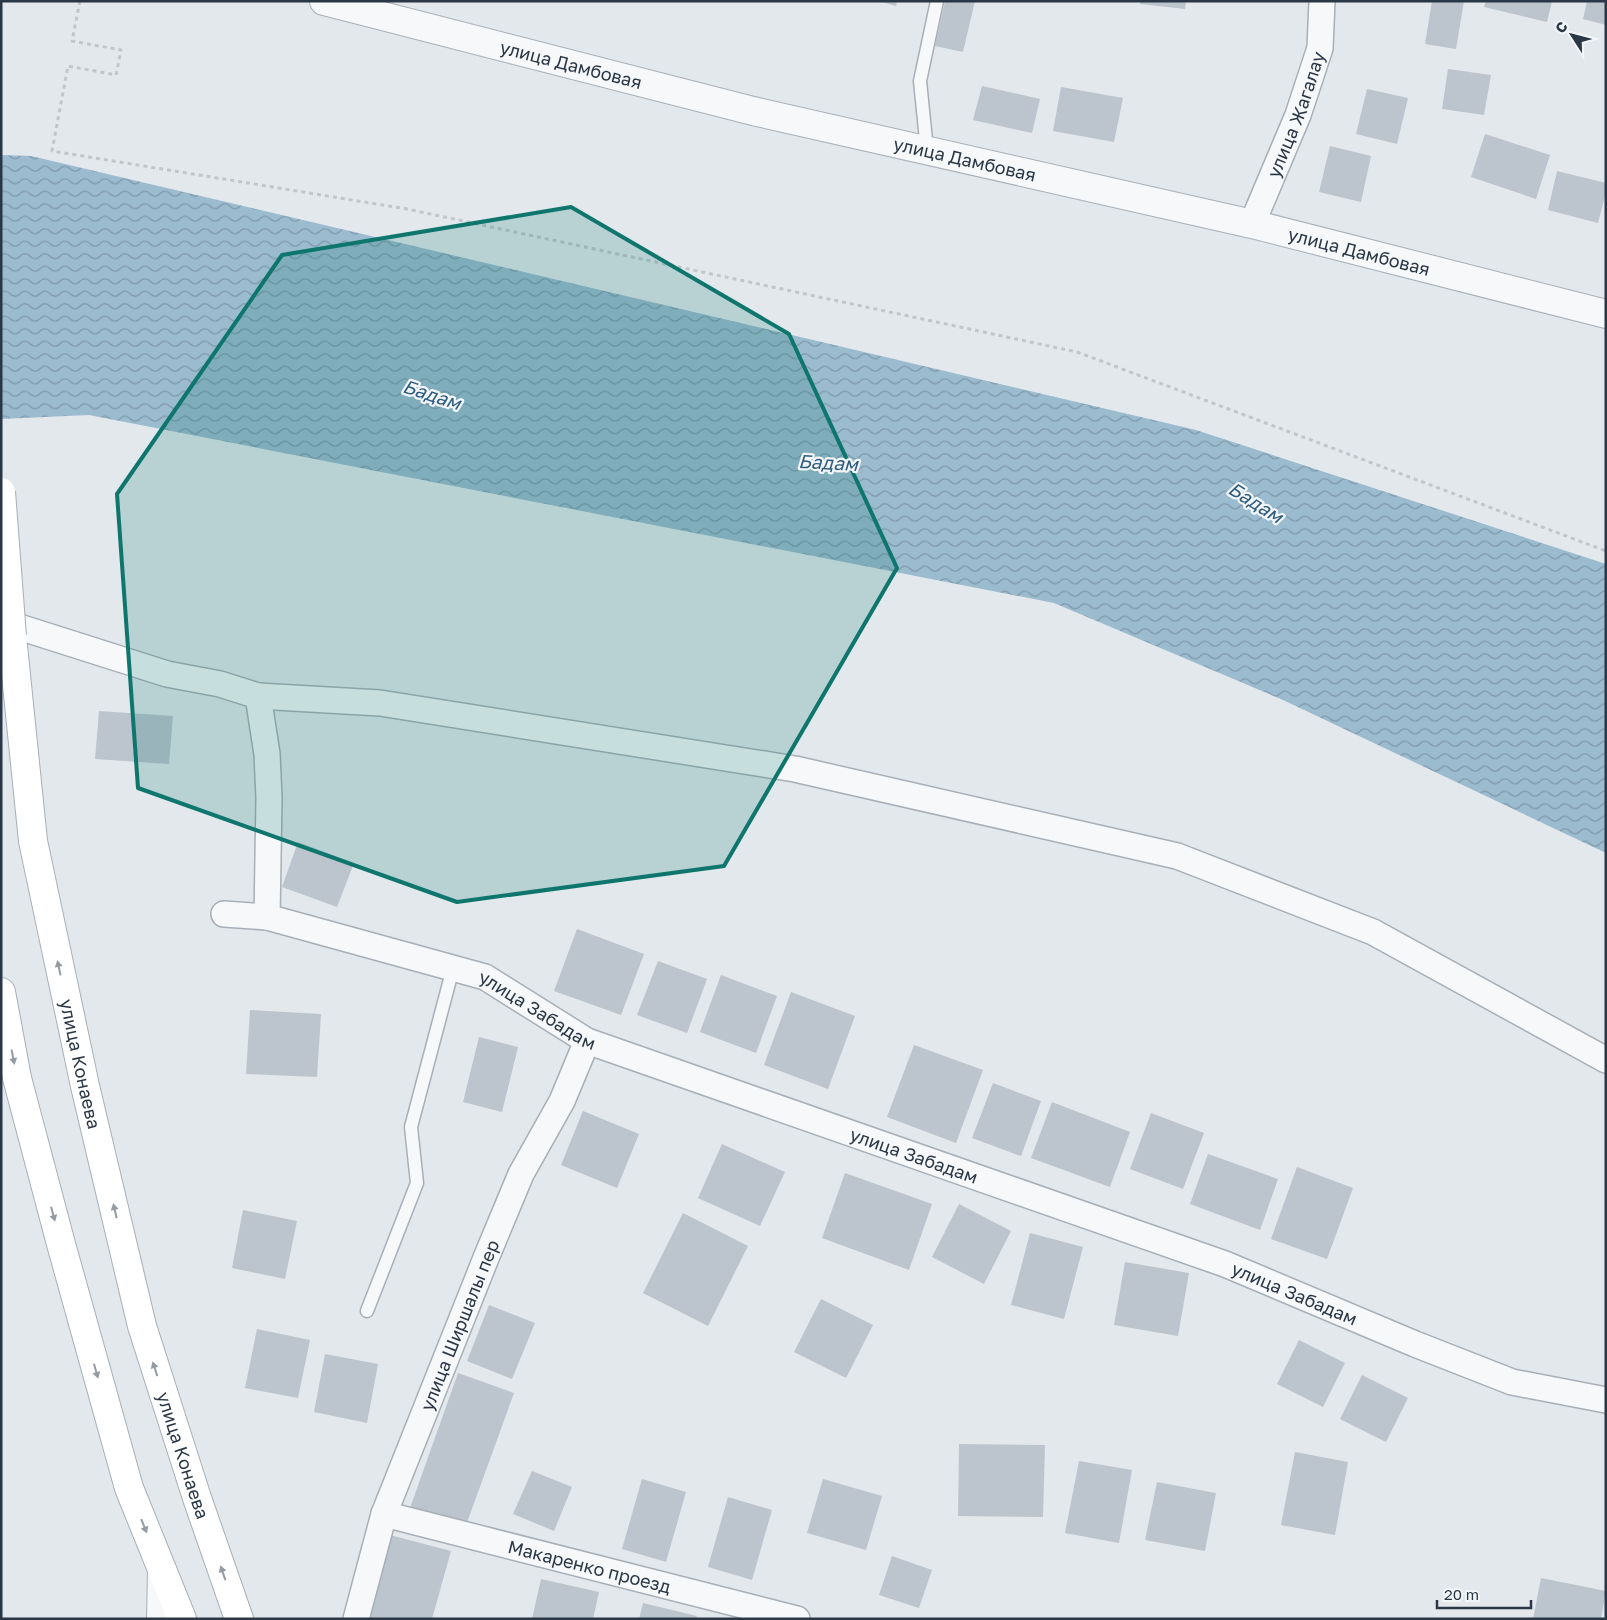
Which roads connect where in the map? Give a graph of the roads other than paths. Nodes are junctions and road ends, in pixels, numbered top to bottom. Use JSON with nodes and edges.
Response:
{"nodes":[{"id":1,"x":324,"y":1,"type":"edge"},
{"id":2,"x":937,"y":1,"type":"edge"},
{"id":3,"x":1322,"y":1,"type":"edge"},
{"id":4,"x":927,"y":150,"type":"junction"},
{"id":5,"x":1252,"y":224,"type":"junction"},
{"id":6,"x":1606,"y":314,"type":"edge"},
{"id":7,"x":1,"y":492,"type":"edge"},
{"id":8,"x":7,"y":631,"type":"edge"},
{"id":9,"x":258,"y":696,"type":"junction"},
{"id":10,"x":224,"y":914,"type":"dead end"},
{"id":11,"x":267,"y":917,"type":"junction"},
{"id":12,"x":453,"y":968,"type":"junction"},
{"id":13,"x":1,"y":992,"type":"edge"},
{"id":14,"x":587,"y":1041,"type":"junction"},
{"id":15,"x":1606,"y":1060,"type":"edge"},
{"id":16,"x":367,"y":1311,"type":"dead end"},
{"id":17,"x":1606,"y":1400,"type":"edge"},
{"id":18,"x":384,"y":1514,"type":"junction"},
{"id":19,"x":162,"y":1570,"type":"junction"},
{"id":20,"x":161,"y":1619,"type":"edge"},
{"id":21,"x":182,"y":1619,"type":"edge"},
{"id":22,"x":239,"y":1619,"type":"edge"},
{"id":23,"x":356,"y":1619,"type":"edge"},
{"id":24,"x":797,"y":1619,"type":"edge"}],
"edges":[{"from":1,"to":4,"type":"street","name":"улица Дамбовая"},
{"from":2,"to":4,"type":"lane"},
{"from":3,"to":5,"type":"street","name":"улица Жагалау"},
{"from":4,"to":5,"type":"street","name":"улица Дамбовая"},
{"from":5,"to":6,"type":"street","name":"улица Дамбовая"},
{"from":7,"to":8,"type":"main road","name":"улица Конаева","bridge":true},
{"from":8,"to":9,"type":"street"},
{"from":22,"to":8,"type":"main road","name":"улица Конаева","one_way":true},
{"from":9,"to":11,"type":"street"},
{"from":9,"to":15,"type":"street"},
{"from":10,"to":11,"type":"street","name":"улица Забадам"},
{"from":11,"to":12,"type":"street","name":"улица Забадам"},
{"from":12,"to":14,"type":"street","name":"улица Забадам"},
{"from":12,"to":16,"type":"lane"},
{"from":13,"to":19,"type":"main road","one_way":true},
{"from":14,"to":17,"type":"street","name":"улица Забадам"},
{"from":14,"to":18,"type":"street","name":"улица Ширшалы пер"},
{"from":18,"to":23,"type":"street","name":"улица Ширшалы пер"},
{"from":18,"to":24,"type":"street","name":"Макаренко проезд"},
{"from":19,"to":20,"type":"street"},
{"from":19,"to":21,"type":"main road"}]}
